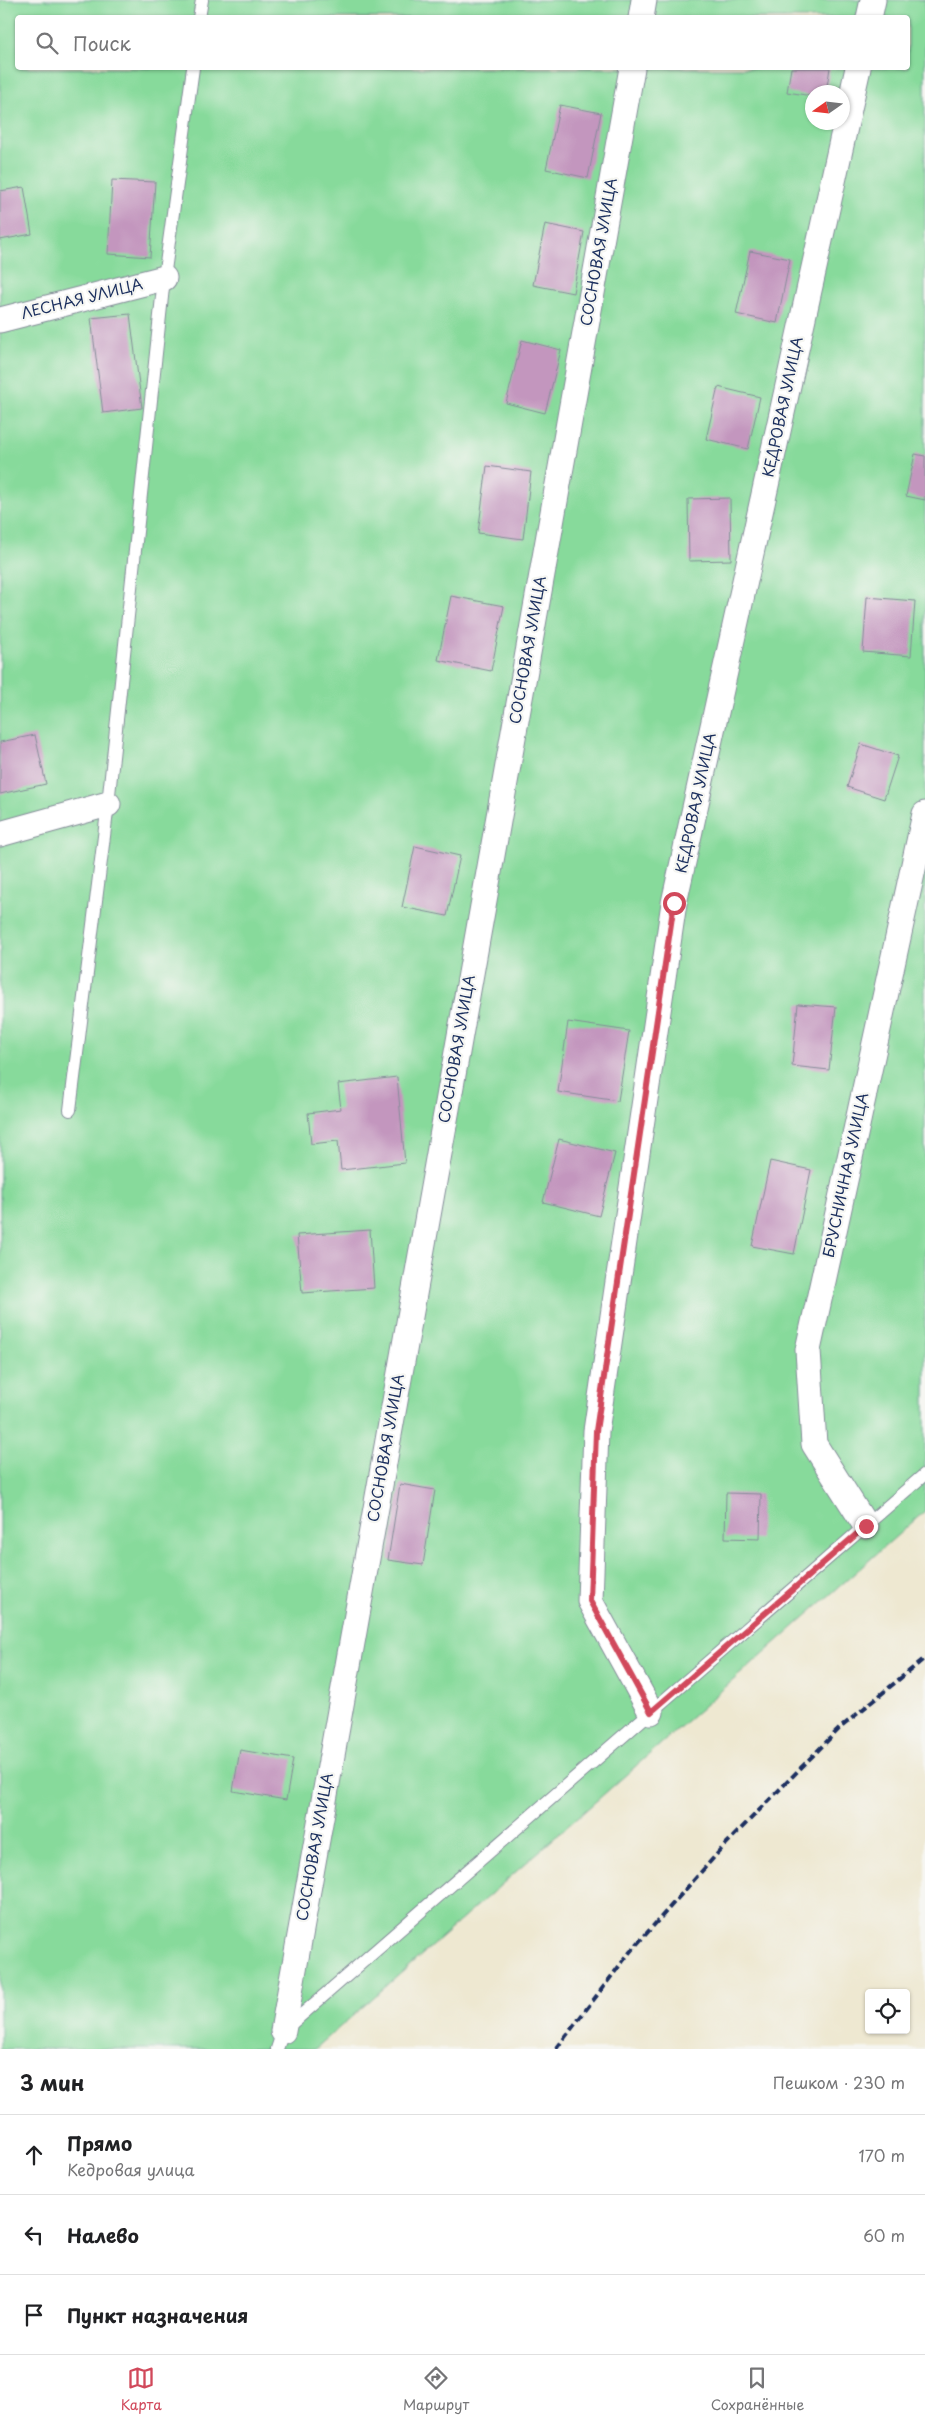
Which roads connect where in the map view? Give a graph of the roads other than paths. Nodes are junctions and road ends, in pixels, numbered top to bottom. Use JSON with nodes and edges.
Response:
{"nodes":[{"id":1,"x":202,"y":0,"type":"edge"},
{"id":2,"x":644,"y":0,"type":"edge"},
{"id":3,"x":872,"y":0,"type":"edge"},
{"id":4,"x":200,"y":15,"type":"edge"},
{"id":5,"x":642,"y":15,"type":"edge"},
{"id":6,"x":870,"y":15,"type":"edge"},
{"id":7,"x":192,"y":70,"type":"edge"},
{"id":8,"x":632,"y":70,"type":"edge"},
{"id":9,"x":858,"y":70,"type":"edge"},
{"id":10,"x":164,"y":278,"type":"junction"},
{"id":11,"x":0,"y":320,"type":"edge"},
{"id":12,"x":108,"y":804,"type":"junction"},
{"id":13,"x":925,"y":814,"type":"edge"},
{"id":14,"x":0,"y":834,"type":"edge"},
{"id":15,"x":70,"y":1110,"type":"dead end"},
{"id":16,"x":925,"y":1474,"type":"edge"},
{"id":17,"x":866,"y":1526,"type":"junction"},
{"id":18,"x":651,"y":1712,"type":"junction"},
{"id":19,"x":280,"y":2040,"type":"edge"}],
"edges":[{"from":1,"to":4,"type":"lane"},
{"from":2,"to":5,"type":"street"},
{"from":3,"to":6,"type":"street"},
{"from":7,"to":10,"type":"lane"},
{"from":8,"to":19,"type":"street","name":"СОСНОВАЯ УЛИЦА"},
{"from":9,"to":18,"type":"street","name":"КЕДРОВАЯ УЛИЦА"},
{"from":10,"to":11,"type":"street","name":"ЛЕСНАЯ УЛИЦА"},
{"from":10,"to":12,"type":"lane"},
{"from":12,"to":14,"type":"street"},
{"from":12,"to":15,"type":"lane"},
{"from":13,"to":17,"type":"street","name":"БРУСНИЧНАЯ УЛИЦА"},
{"from":16,"to":17,"type":"lane"},
{"from":17,"to":18,"type":"lane"},
{"from":18,"to":19,"type":"lane"}]}
